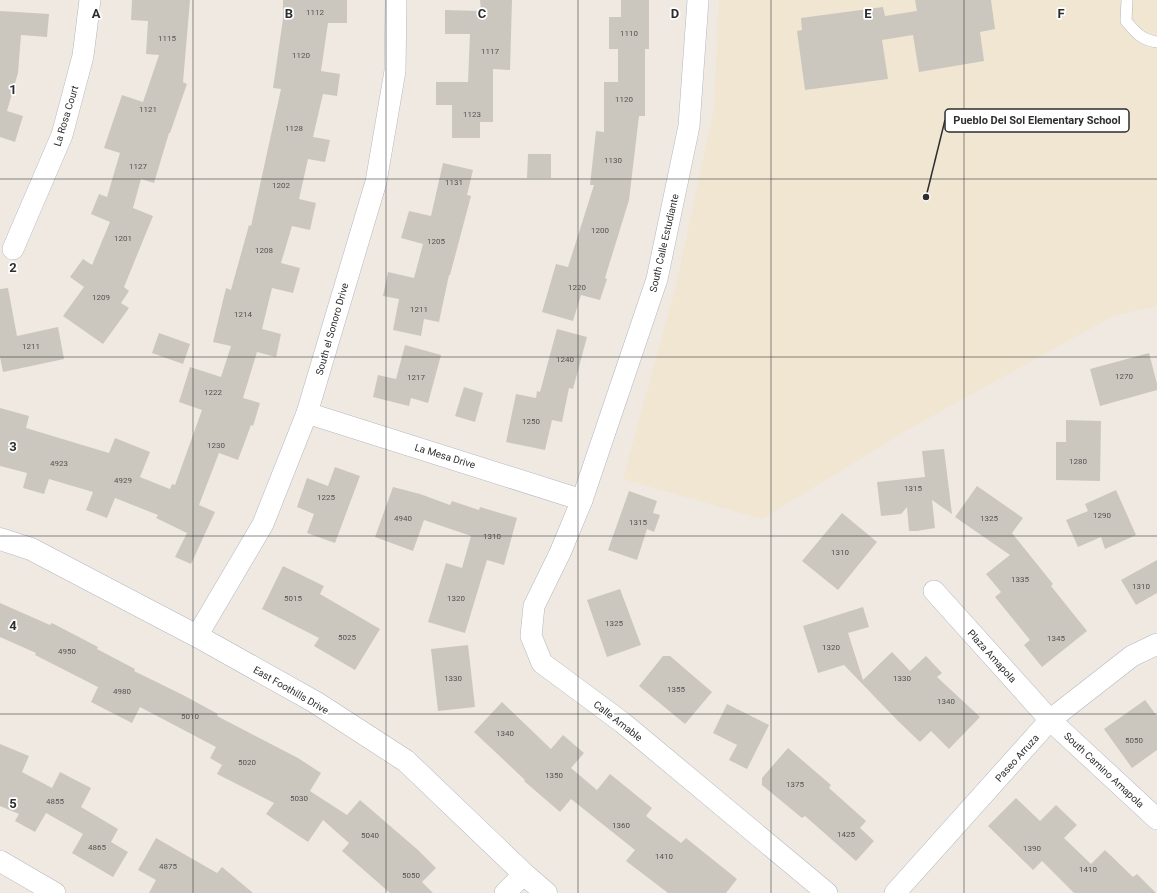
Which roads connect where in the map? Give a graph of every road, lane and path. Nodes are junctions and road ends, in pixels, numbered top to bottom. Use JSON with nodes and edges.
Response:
{"nodes":[{"id":1,"x":90,"y":0,"type":"edge"},
{"id":2,"x":396,"y":0,"type":"edge"},
{"id":3,"x":698,"y":0,"type":"edge"},
{"id":4,"x":1127,"y":0,"type":"edge"},
{"id":5,"x":1157,"y":42,"type":"edge"},
{"id":6,"x":13,"y":249,"type":"dead end"},
{"id":7,"x":307,"y":413,"type":"junction"},
{"id":8,"x":582,"y":500,"type":"junction"},
{"id":9,"x":0,"y":540,"type":"edge"},
{"id":10,"x":934,"y":591,"type":"dead end"},
{"id":11,"x":197,"y":636,"type":"junction"},
{"id":12,"x":1157,"y":644,"type":"edge"},
{"id":13,"x":1050,"y":720,"type":"junction"},
{"id":14,"x":1157,"y":819,"type":"edge"},
{"id":15,"x":0,"y":861,"type":"edge"},
{"id":16,"x":524,"y":874,"type":"junction"},
{"id":17,"x":55,"y":893,"type":"edge"},
{"id":18,"x":505,"y":893,"type":"edge"},
{"id":19,"x":546,"y":893,"type":"edge"},
{"id":20,"x":827,"y":893,"type":"edge"},
{"id":21,"x":895,"y":893,"type":"edge"}],
"edges":[{"from":1,"to":6,"type":"street","name":"La Rosa Court"},
{"from":2,"to":7,"type":"street","name":"South el Sonoro Drive"},
{"from":3,"to":8,"type":"street","name":"South Calle Estudiante"},
{"from":4,"to":5,"type":"lane"},
{"from":7,"to":8,"type":"street","name":"La Mesa Drive"},
{"from":7,"to":11,"type":"street","name":"South el Sonoro Drive"},
{"from":8,"to":20,"type":"street","name":"Calle Amable"},
{"from":9,"to":11,"type":"street","name":"East Foothills Drive"},
{"from":10,"to":13,"type":"street","name":"Plaza Amapola"},
{"from":11,"to":16,"type":"street","name":"East Foothills Drive"},
{"from":12,"to":13,"type":"street","name":"Paseo Arruza"},
{"from":13,"to":14,"type":"street","name":"South Camino Amapola"},
{"from":13,"to":21,"type":"street","name":"Paseo Arruza"},
{"from":15,"to":17,"type":"street"},
{"from":16,"to":18,"type":"street"},
{"from":16,"to":19,"type":"street","name":"East Foothills Drive"}]}
